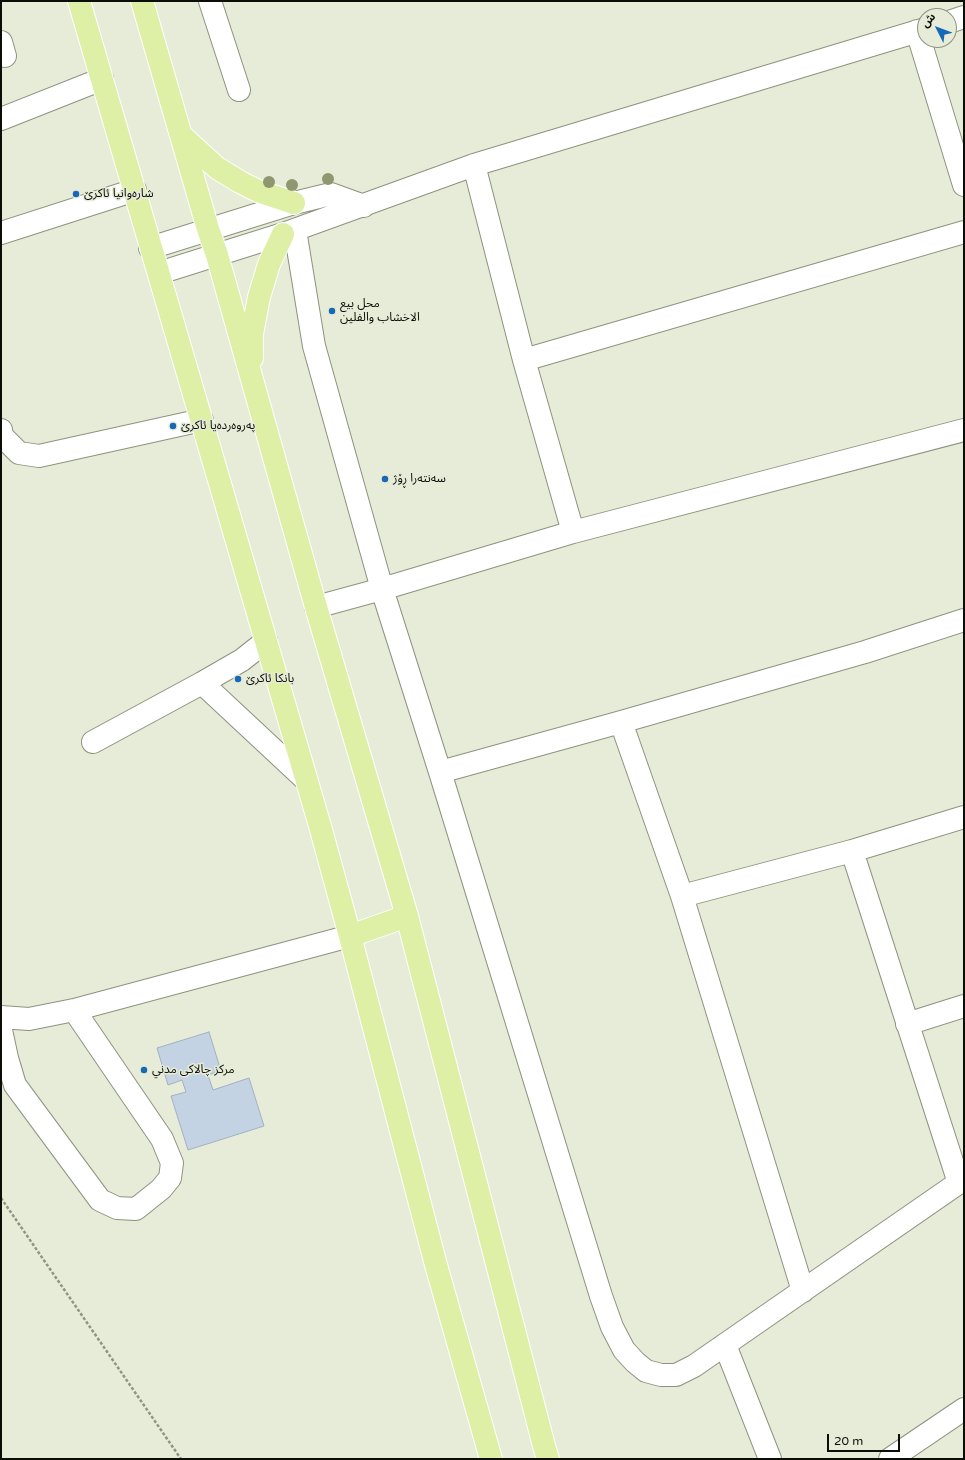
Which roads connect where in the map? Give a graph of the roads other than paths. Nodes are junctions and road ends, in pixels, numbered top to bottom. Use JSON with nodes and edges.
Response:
{"nodes":[{"id":1,"x":79,"y":1,"type":"edge"},
{"id":2,"x":142,"y":1,"type":"edge"},
{"id":3,"x":210,"y":1,"type":"edge"},
{"id":4,"x":917,"y":31,"type":"edge"},
{"id":5,"x":926,"y":48,"type":"edge"},
{"id":6,"x":102,"y":79,"type":"junction"},
{"id":7,"x":239,"y":90,"type":"dead end"},
{"id":8,"x":1,"y":119,"type":"edge"},
{"id":9,"x":181,"y":135,"type":"junction"},
{"id":10,"x":474,"y":164,"type":"junction"},
{"id":11,"x":964,"y":185,"type":"edge"},
{"id":12,"x":135,"y":190,"type":"junction"},
{"id":13,"x":294,"y":204,"type":"junction"},
{"id":14,"x":364,"y":206,"type":"junction"},
{"id":15,"x":208,"y":229,"type":"junction"},
{"id":16,"x":289,"y":232,"type":"junction"},
{"id":17,"x":964,"y":232,"type":"edge"},
{"id":18,"x":1,"y":233,"type":"edge"},
{"id":19,"x":150,"y":248,"type":"junction"},
{"id":20,"x":217,"y":255,"type":"junction"},
{"id":21,"x":159,"y":273,"type":"junction"},
{"id":22,"x":524,"y":360,"type":"junction"},
{"id":23,"x":252,"y":382,"type":"junction"},
{"id":24,"x":202,"y":420,"type":"junction"},
{"id":25,"x":1,"y":430,"type":"edge"},
{"id":26,"x":964,"y":430,"type":"edge"},
{"id":27,"x":573,"y":532,"type":"junction"},
{"id":28,"x":382,"y":589,"type":"junction"},
{"id":29,"x":316,"y":607,"type":"junction"},
{"id":30,"x":964,"y":620,"type":"edge"},
{"id":31,"x":266,"y":641,"type":"junction"},
{"id":32,"x":202,"y":684,"type":"junction"},
{"id":33,"x":621,"y":722,"type":"junction"},
{"id":34,"x":93,"y":742,"type":"dead end"},
{"id":35,"x":440,"y":772,"type":"junction"},
{"id":36,"x":306,"y":780,"type":"junction"},
{"id":37,"x":964,"y":817,"type":"edge"},
{"id":38,"x":852,"y":851,"type":"junction"},
{"id":39,"x":682,"y":896,"type":"junction"},
{"id":40,"x":407,"y":916,"type":"junction"},
{"id":41,"x":350,"y":936,"type":"junction"},
{"id":42,"x":964,"y":1006,"type":"edge"},
{"id":43,"x":74,"y":1010,"type":"junction"},
{"id":44,"x":1,"y":1017,"type":"edge"},
{"id":45,"x":907,"y":1024,"type":"junction"},
{"id":46,"x":1,"y":1030,"type":"edge"},
{"id":47,"x":961,"y":1181,"type":"edge"},
{"id":48,"x":803,"y":1291,"type":"junction"},
{"id":49,"x":725,"y":1345,"type":"junction"},
{"id":50,"x":964,"y":1409,"type":"edge"},
{"id":51,"x":491,"y":1459,"type":"edge"},
{"id":52,"x":548,"y":1459,"type":"edge"},
{"id":53,"x":770,"y":1459,"type":"edge"},
{"id":54,"x":890,"y":1459,"type":"edge"}],
"edges":[{"from":1,"to":6,"type":"main road"},
{"from":2,"to":9,"type":"main road"},
{"from":3,"to":7,"type":"street"},
{"from":4,"to":10,"type":"street"},
{"from":5,"to":11,"type":"street"},
{"from":6,"to":8,"type":"street"},
{"from":6,"to":12,"type":"main road"},
{"from":9,"to":13,"type":"main road"},
{"from":9,"to":15,"type":"main road"},
{"from":10,"to":14,"type":"street"},
{"from":10,"to":22,"type":"street"},
{"from":12,"to":18,"type":"street"},
{"from":12,"to":19,"type":"main road"},
{"from":13,"to":14,"type":"street"},
{"from":13,"to":15,"type":"street"},
{"from":14,"to":16,"type":"street"},
{"from":15,"to":19,"type":"street"},
{"from":15,"to":20,"type":"main road"},
{"from":16,"to":20,"type":"street"},
{"from":16,"to":23,"type":"main road"},
{"from":16,"to":28,"type":"street"},
{"from":17,"to":22,"type":"street"},
{"from":19,"to":21,"type":"main road"},
{"from":20,"to":21,"type":"street"},
{"from":20,"to":23,"type":"main road"},
{"from":21,"to":24,"type":"main road"},
{"from":22,"to":27,"type":"street"},
{"from":23,"to":29,"type":"main road"},
{"from":24,"to":25,"type":"street"},
{"from":24,"to":31,"type":"main road"},
{"from":26,"to":27,"type":"street"},
{"from":27,"to":28,"type":"street"},
{"from":28,"to":29,"type":"street"},
{"from":28,"to":35,"type":"street"},
{"from":29,"to":40,"type":"main road"},
{"from":30,"to":33,"type":"street"},
{"from":31,"to":32,"type":"street"},
{"from":31,"to":36,"type":"main road"},
{"from":32,"to":34,"type":"street"},
{"from":32,"to":36,"type":"street"},
{"from":33,"to":35,"type":"street"},
{"from":33,"to":39,"type":"street"},
{"from":35,"to":49,"type":"street"},
{"from":36,"to":41,"type":"main road"},
{"from":37,"to":38,"type":"street"},
{"from":38,"to":39,"type":"street"},
{"from":38,"to":45,"type":"street"},
{"from":39,"to":48,"type":"street"},
{"from":40,"to":41,"type":"main road"},
{"from":40,"to":52,"type":"main road"},
{"from":41,"to":43,"type":"street"},
{"from":41,"to":51,"type":"main road"},
{"from":42,"to":45,"type":"street"},
{"from":43,"to":44,"type":"street"},
{"from":43,"to":46,"type":"street"},
{"from":45,"to":47,"type":"street"},
{"from":47,"to":48,"type":"street"},
{"from":48,"to":49,"type":"street"},
{"from":49,"to":53,"type":"street"},
{"from":50,"to":54,"type":"street"}]}
